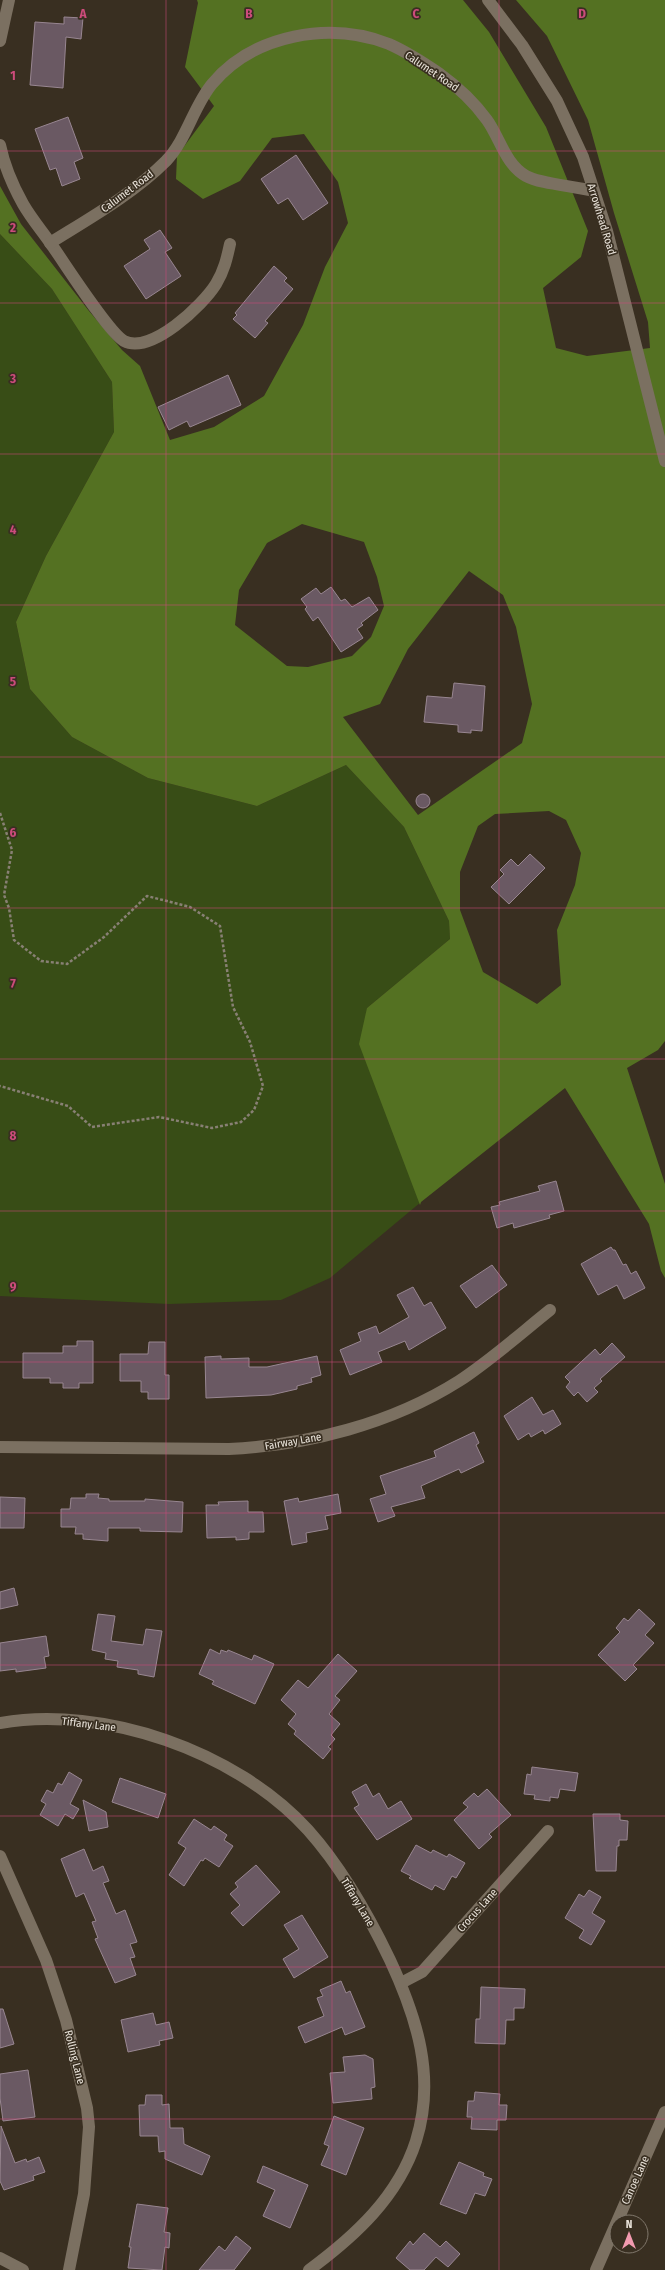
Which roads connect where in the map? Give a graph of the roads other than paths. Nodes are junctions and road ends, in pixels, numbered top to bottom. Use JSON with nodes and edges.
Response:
{"nodes":[{"id":1,"x":9,"y":0,"type":"edge"},
{"id":2,"x":488,"y":0,"type":"edge"},
{"id":3,"x":0,"y":41,"type":"edge"},
{"id":4,"x":0,"y":145,"type":"edge"},
{"id":5,"x":593,"y":191,"type":"junction"},
{"id":6,"x":50,"y":243,"type":"junction"},
{"id":7,"x":230,"y":244,"type":"dead end"},
{"id":8,"x":665,"y":460,"type":"edge"},
{"id":9,"x":550,"y":1310,"type":"dead end"},
{"id":10,"x":0,"y":1447,"type":"edge"},
{"id":11,"x":0,"y":1723,"type":"edge"},
{"id":12,"x":548,"y":1831,"type":"dead end"},
{"id":13,"x":0,"y":1856,"type":"edge"},
{"id":14,"x":401,"y":1983,"type":"junction"},
{"id":15,"x":665,"y":2112,"type":"edge"},
{"id":16,"x":0,"y":2258,"type":"edge"},
{"id":17,"x":23,"y":2270,"type":"edge"},
{"id":18,"x":68,"y":2270,"type":"edge"},
{"id":19,"x":309,"y":2270,"type":"edge"},
{"id":20,"x":596,"y":2270,"type":"edge"}],
"edges":[{"from":1,"to":3,"type":"street"},
{"from":2,"to":5,"type":"street","name":"Arrowhead Road"},
{"from":4,"to":6,"type":"street"},
{"from":5,"to":6,"type":"street","name":"Calumet Road"},
{"from":5,"to":8,"type":"street","name":"Arrowhead Road"},
{"from":6,"to":7,"type":"street"},
{"from":9,"to":10,"type":"street","name":"Fairway Lane"},
{"from":11,"to":14,"type":"street","name":"Tiffany Lane"},
{"from":12,"to":14,"type":"street","name":"Crocus Lane"},
{"from":13,"to":18,"type":"street","name":"Rolling Lane"},
{"from":14,"to":19,"type":"street","name":"Tiffany Lane"},
{"from":15,"to":20,"type":"street","name":"Canoe Lane"},
{"from":16,"to":17,"type":"street"}]}
